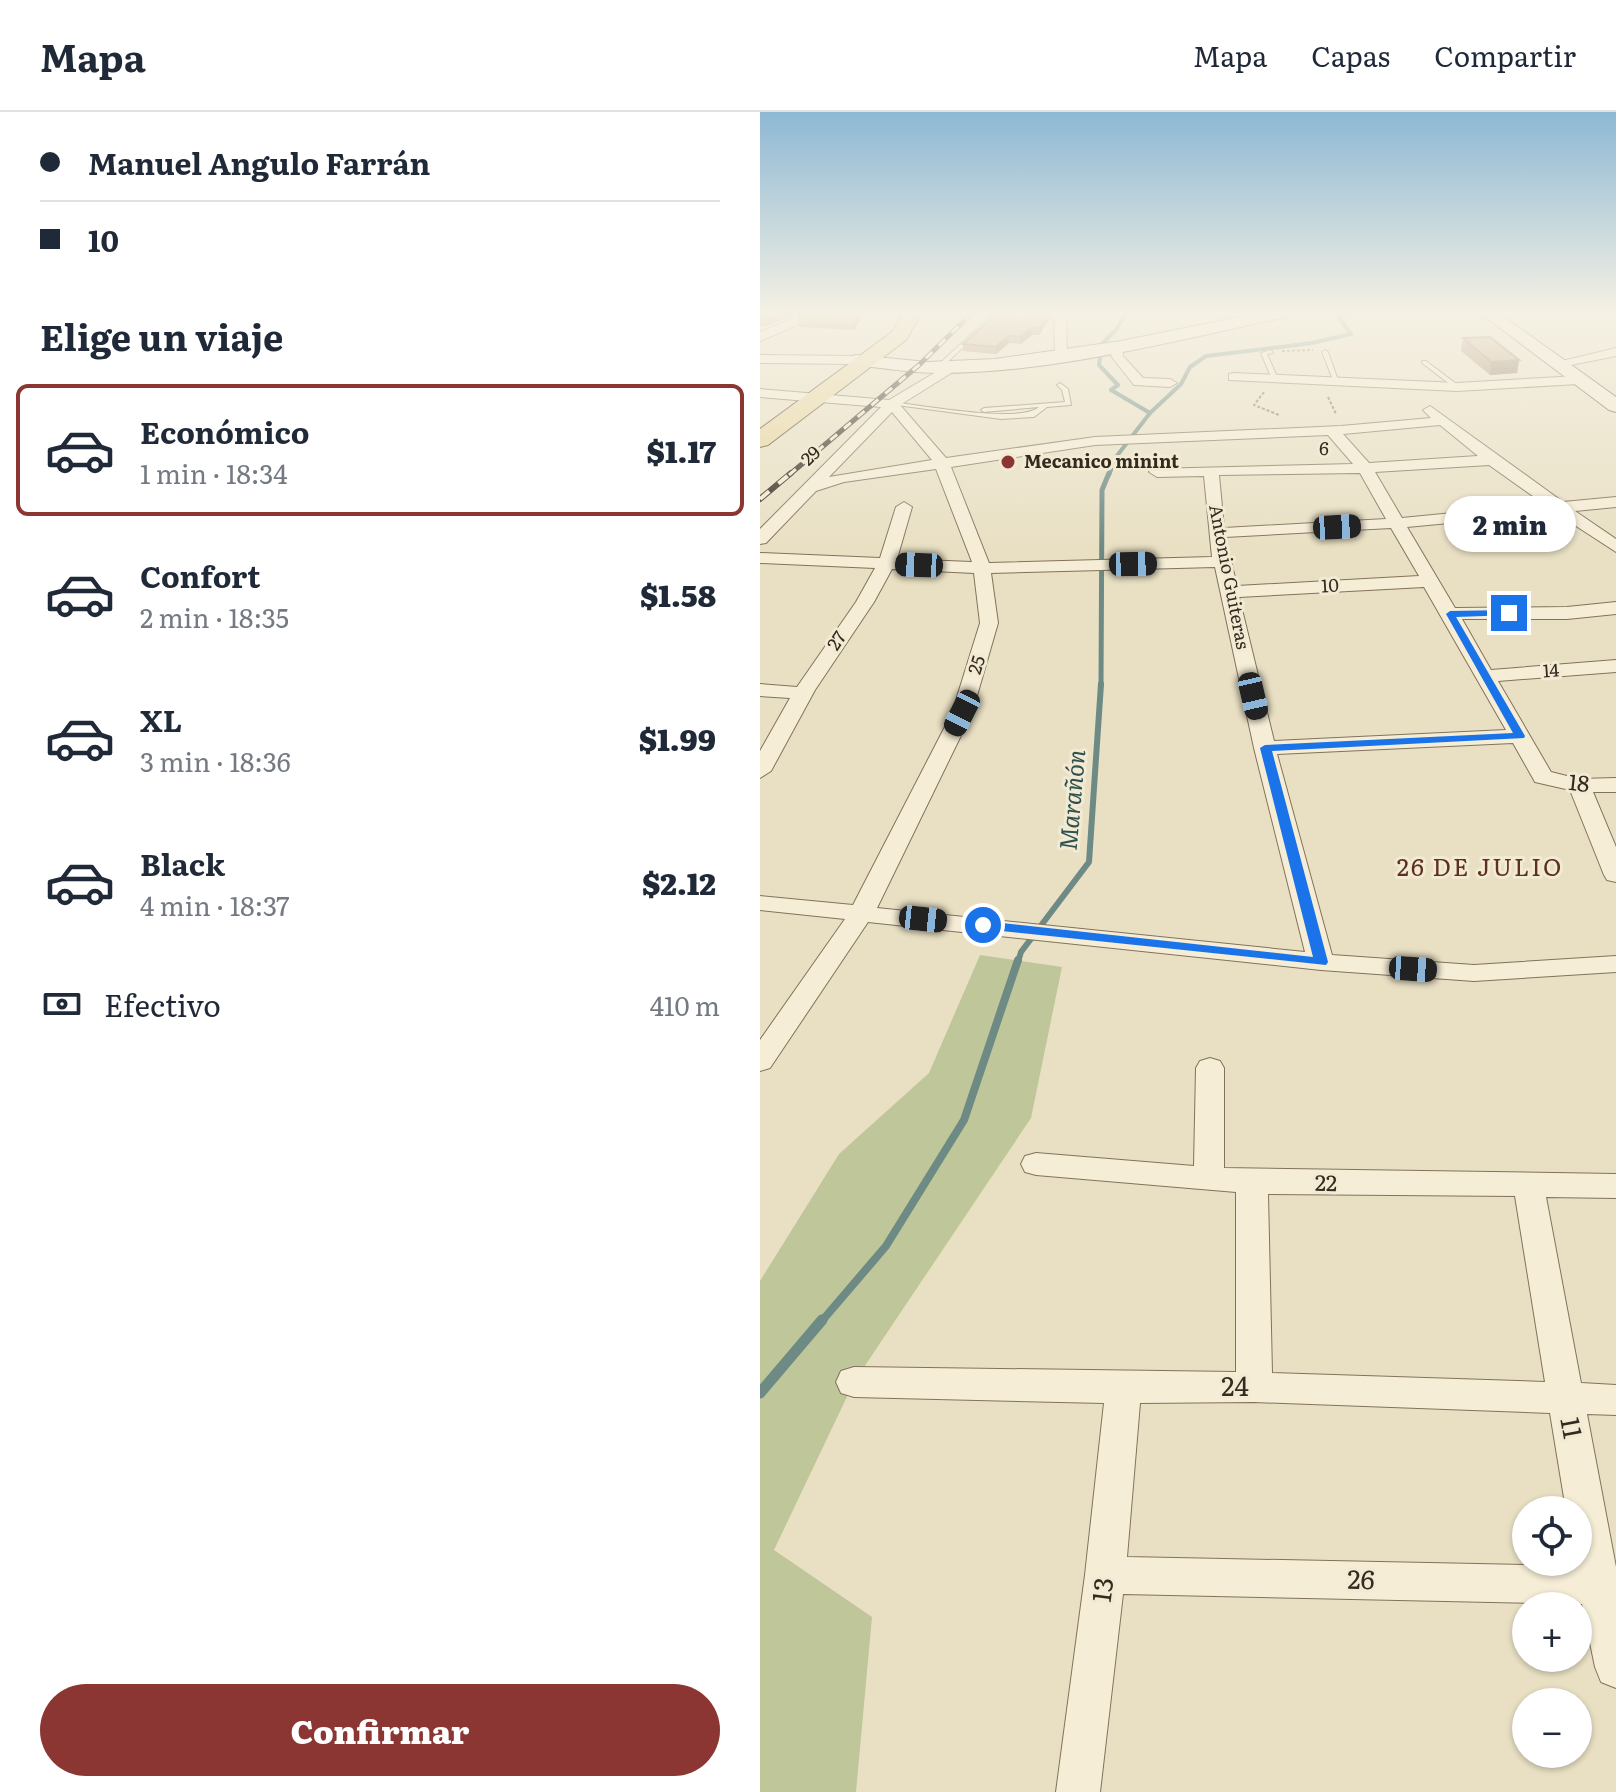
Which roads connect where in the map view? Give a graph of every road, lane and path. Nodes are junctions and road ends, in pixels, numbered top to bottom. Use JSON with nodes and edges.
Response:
{"nodes":[{"id":1,"x":818,"y":390,"type":"edge"},
{"id":2,"x":911,"y":390,"type":"edge"},
{"id":3,"x":1065,"y":390,"type":"edge"},
{"id":4,"x":1266,"y":390,"type":"edge"},
{"id":5,"x":1326,"y":390,"type":"edge"},
{"id":6,"x":1406,"y":390,"type":"edge"},
{"id":7,"x":1594,"y":390,"type":"edge"},
{"id":8,"x":760,"y":393,"type":"edge"},
{"id":9,"x":810,"y":396,"type":"junction"},
{"id":10,"x":1614,"y":403,"type":"edge"},
{"id":11,"x":892,"y":404,"type":"junction"},
{"id":12,"x":1388,"y":410,"type":"dead end"},
{"id":13,"x":1443,"y":421,"type":"junction"},
{"id":14,"x":1396,"y":426,"type":"junction"},
{"id":15,"x":760,"y":427,"type":"edge"},
{"id":16,"x":1300,"y":430,"type":"junction"},
{"id":17,"x":1337,"y":430,"type":"junction"},
{"id":18,"x":760,"y":440,"type":"edge"},
{"id":19,"x":1492,"y":460,"type":"junction"},
{"id":20,"x":941,"y":462,"type":"junction"},
{"id":21,"x":1365,"y":468,"type":"junction"},
{"id":22,"x":1211,"y":471,"type":"junction"},
{"id":23,"x":1157,"y":472,"type":"dead end"},
{"id":24,"x":806,"y":489,"type":"junction"},
{"id":25,"x":1616,"y":502,"type":"edge"},
{"id":26,"x":904,"y":507,"type":"dead end"},
{"id":27,"x":1560,"y":509,"type":"junction"},
{"id":28,"x":1398,"y":523,"type":"junction"},
{"id":29,"x":1216,"y":533,"type":"junction"},
{"id":30,"x":760,"y":539,"type":"edge"},
{"id":31,"x":1616,"y":547,"type":"edge"},
{"id":32,"x":760,"y":558,"type":"edge"},
{"id":33,"x":1222,"y":562,"type":"junction"},
{"id":34,"x":888,"y":564,"type":"junction"},
{"id":35,"x":982,"y":568,"type":"junction"},
{"id":36,"x":1431,"y":581,"type":"junction"},
{"id":37,"x":1229,"y":592,"type":"junction"},
{"id":38,"x":1616,"y":608,"type":"edge"},
{"id":39,"x":1450,"y":614,"type":"junction"},
{"id":40,"x":1616,"y":666,"type":"edge"},
{"id":41,"x":1485,"y":676,"type":"junction"},
{"id":42,"x":760,"y":690,"type":"edge"},
{"id":43,"x":803,"y":693,"type":"junction"},
{"id":44,"x":1520,"y":736,"type":"junction"},
{"id":45,"x":1265,"y":748,"type":"junction"},
{"id":46,"x":762,"y":765,"type":"edge"},
{"id":47,"x":1616,"y":785,"type":"edge"},
{"id":48,"x":1579,"y":786,"type":"junction"},
{"id":49,"x":1616,"y":875,"type":"edge"},
{"id":50,"x":760,"y":903,"type":"edge"},
{"id":51,"x":862,"y":913,"type":"junction"},
{"id":52,"x":1321,"y":962,"type":"junction"},
{"id":53,"x":1616,"y":964,"type":"edge"},
{"id":54,"x":760,"y":1061,"type":"edge"},
{"id":55,"x":1210,"y":1068,"type":"dead end"},
{"id":56,"x":1036,"y":1164,"type":"dead end"},
{"id":57,"x":1209,"y":1178,"type":"junction"},
{"id":58,"x":1252,"y":1182,"type":"junction"},
{"id":59,"x":1616,"y":1186,"type":"edge"},
{"id":60,"x":1529,"y":1187,"type":"junction"},
{"id":61,"x":854,"y":1382,"type":"dead end"},
{"id":62,"x":1254,"y":1387,"type":"junction"},
{"id":63,"x":1123,"y":1388,"type":"junction"},
{"id":64,"x":1566,"y":1400,"type":"junction"},
{"id":65,"x":1616,"y":1400,"type":"edge"},
{"id":66,"x":1105,"y":1575,"type":"junction"},
{"id":67,"x":1607,"y":1585,"type":"edge"},
{"id":68,"x":1616,"y":1667,"type":"edge"},
{"id":69,"x":1078,"y":1792,"type":"edge"}],
"edges":[{"from":1,"to":9,"type":"main road"},
{"from":2,"to":11,"type":"street"},
{"from":3,"to":11,"type":"lane"},
{"from":4,"to":16,"type":"path"},
{"from":5,"to":17,"type":"path"},
{"from":6,"to":13,"type":"street"},
{"from":7,"to":10,"type":"street"},
{"from":8,"to":9,"type":"street"},
{"from":9,"to":11,"type":"street"},
{"from":9,"to":15,"type":"main road"},
{"from":9,"to":18,"type":"main road"},
{"from":11,"to":20,"type":"street","name":"25"},
{"from":11,"to":24,"type":"street","name":"29"},
{"from":12,"to":14,"type":"street"},
{"from":13,"to":14,"type":"street"},
{"from":13,"to":19,"type":"street"},
{"from":14,"to":17,"type":"street"},
{"from":16,"to":17,"type":"street"},
{"from":16,"to":20,"type":"street"},
{"from":17,"to":21,"type":"street"},
{"from":19,"to":21,"type":"street","name":"6"},
{"from":19,"to":27,"type":"street"},
{"from":20,"to":24,"type":"street"},
{"from":20,"to":35,"type":"street","name":"25"},
{"from":21,"to":22,"type":"street","name":"6"},
{"from":21,"to":28,"type":"street"},
{"from":22,"to":23,"type":"street","name":"6"},
{"from":22,"to":29,"type":"street","name":"Antonio Guiteras"},
{"from":24,"to":30,"type":"street","name":"29"},
{"from":25,"to":27,"type":"street"},
{"from":26,"to":34,"type":"street","name":"27"},
{"from":27,"to":28,"type":"street"},
{"from":27,"to":31,"type":"street"},
{"from":28,"to":29,"type":"street"},
{"from":28,"to":36,"type":"street"},
{"from":29,"to":33,"type":"street","name":"Antonio Guiteras"},
{"from":32,"to":34,"type":"street"},
{"from":33,"to":35,"type":"street"},
{"from":33,"to":37,"type":"street","name":"Antonio Guiteras"},
{"from":34,"to":35,"type":"street"},
{"from":34,"to":43,"type":"street","name":"27"},
{"from":35,"to":51,"type":"street","name":"25"},
{"from":36,"to":37,"type":"street","name":"10"},
{"from":36,"to":39,"type":"street"},
{"from":37,"to":45,"type":"street","name":"Antonio Guiteras"},
{"from":38,"to":39,"type":"street"},
{"from":39,"to":41,"type":"street"},
{"from":40,"to":41,"type":"street","name":"14"},
{"from":41,"to":44,"type":"street"},
{"from":42,"to":43,"type":"street"},
{"from":43,"to":46,"type":"street","name":"27"},
{"from":44,"to":45,"type":"street"},
{"from":44,"to":48,"type":"street","name":"18"},
{"from":45,"to":52,"type":"street","name":"Antonio Guiteras"},
{"from":47,"to":48,"type":"street","name":"18"},
{"from":48,"to":49,"type":"street"},
{"from":50,"to":51,"type":"street"},
{"from":51,"to":52,"type":"street"},
{"from":51,"to":54,"type":"street","name":"25"},
{"from":52,"to":53,"type":"street"},
{"from":55,"to":57,"type":"street"},
{"from":56,"to":57,"type":"street","name":"22"},
{"from":57,"to":58,"type":"street","name":"22"},
{"from":58,"to":60,"type":"street","name":"22"},
{"from":58,"to":62,"type":"street"},
{"from":59,"to":60,"type":"street","name":"22"},
{"from":60,"to":64,"type":"street","name":"11"},
{"from":61,"to":63,"type":"street","name":"24"},
{"from":62,"to":63,"type":"street","name":"24"},
{"from":62,"to":64,"type":"street","name":"24"},
{"from":63,"to":66,"type":"street","name":"13"},
{"from":64,"to":65,"type":"street","name":"24"},
{"from":64,"to":67,"type":"street","name":"11"},
{"from":66,"to":67,"type":"street","name":"26"},
{"from":66,"to":69,"type":"street","name":"13"},
{"from":67,"to":68,"type":"street","name":"11"}]}
